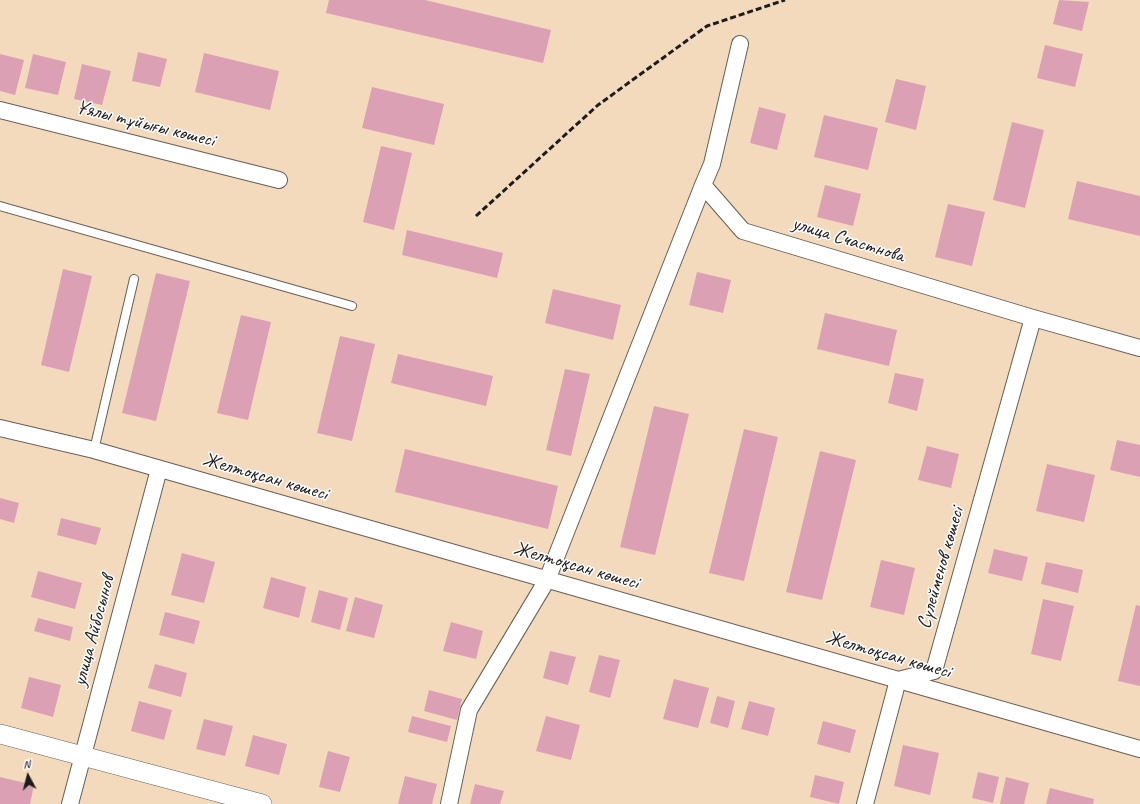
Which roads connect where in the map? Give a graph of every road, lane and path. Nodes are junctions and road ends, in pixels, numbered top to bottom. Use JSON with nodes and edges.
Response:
{"nodes":[{"id":1,"x":740,"y":44,"type":"dead end"},
{"id":2,"x":0,"y":110,"type":"edge"},
{"id":3,"x":279,"y":180,"type":"dead end"},
{"id":4,"x":703,"y":185,"type":"junction"},
{"id":5,"x":0,"y":206,"type":"edge"},
{"id":6,"x":134,"y":279,"type":"dead end"},
{"id":7,"x":352,"y":306,"type":"dead end"},
{"id":8,"x":1033,"y":318,"type":"junction"},
{"id":9,"x":1140,"y":348,"type":"edge"},
{"id":10,"x":0,"y":428,"type":"edge"},
{"id":11,"x":94,"y":450,"type":"junction"},
{"id":12,"x":159,"y":469,"type":"junction"},
{"id":13,"x":547,"y":580,"type":"junction"},
{"id":14,"x":898,"y":680,"type":"junction"},
{"id":15,"x":0,"y":734,"type":"edge"},
{"id":16,"x":1140,"y":749,"type":"edge"},
{"id":17,"x":83,"y":755,"type":"junction"},
{"id":18,"x":70,"y":804,"type":"edge"},
{"id":19,"x":262,"y":804,"type":"edge"},
{"id":20,"x":449,"y":804,"type":"edge"},
{"id":21,"x":865,"y":804,"type":"edge"}],
"edges":[{"from":1,"to":4,"type":"street"},
{"from":2,"to":3,"type":"street","name":"Ұялы тұйығы көшесі"},
{"from":4,"to":8,"type":"street","name":"улица Счастнова"},
{"from":4,"to":13,"type":"street"},
{"from":5,"to":7,"type":"lane"},
{"from":6,"to":11,"type":"lane"},
{"from":8,"to":9,"type":"street","name":"улица Счастнова"},
{"from":8,"to":14,"type":"street","name":"Сүлейменов көшесі"},
{"from":10,"to":11,"type":"street","name":"Желтоқсан көшесі"},
{"from":11,"to":12,"type":"street","name":"Желтоқсан көшесі"},
{"from":12,"to":13,"type":"street","name":"Желтоқсан көшесі"},
{"from":12,"to":17,"type":"street","name":"улица Айбосынов"},
{"from":13,"to":14,"type":"street","name":"Желтоқсан көшесі"},
{"from":13,"to":20,"type":"street"},
{"from":14,"to":16,"type":"street","name":"Желтоқсан көшесі"},
{"from":14,"to":21,"type":"street"},
{"from":15,"to":17,"type":"street"},
{"from":17,"to":18,"type":"street","name":"улица Айбосынов"},
{"from":17,"to":19,"type":"street"}]}
